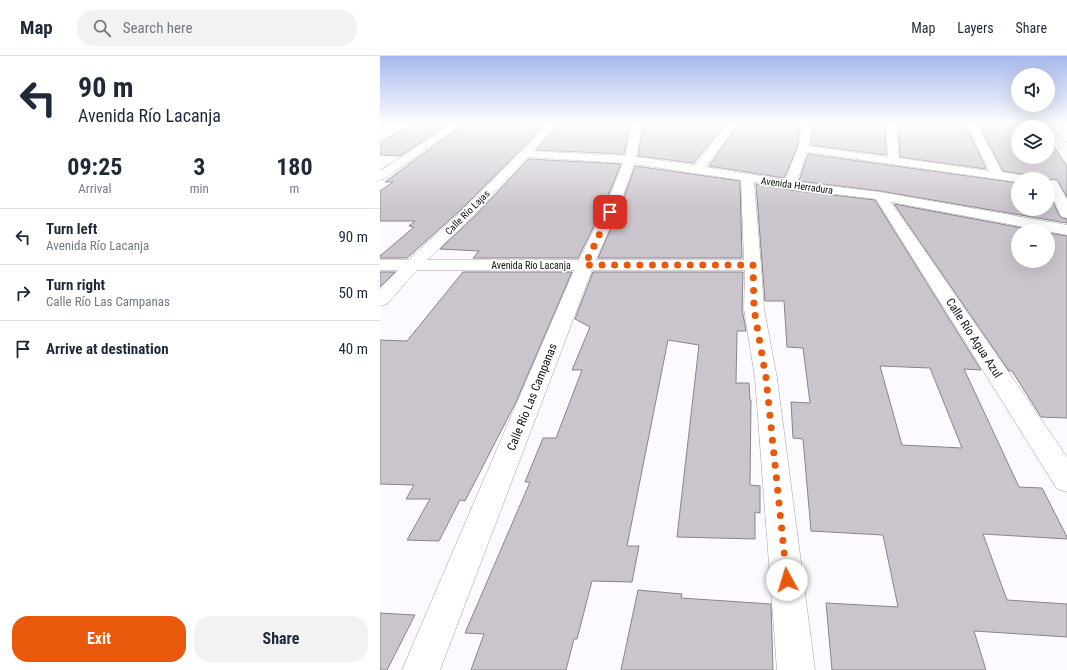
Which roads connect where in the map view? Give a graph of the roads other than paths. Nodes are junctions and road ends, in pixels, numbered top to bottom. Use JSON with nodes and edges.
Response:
{"nodes":[{"id":1,"x":416,"y":152,"type":"edge"},
{"id":2,"x":527,"y":152,"type":"edge"},
{"id":3,"x":632,"y":152,"type":"edge"},
{"id":4,"x":711,"y":152,"type":"edge"},
{"id":5,"x":801,"y":152,"type":"edge"},
{"id":6,"x":830,"y":152,"type":"edge"},
{"id":7,"x":893,"y":152,"type":"edge"},
{"id":8,"x":985,"y":152,"type":"edge"},
{"id":9,"x":525,"y":154,"type":"junction"},
{"id":10,"x":630,"y":160,"type":"junction"},
{"id":11,"x":894,"y":160,"type":"junction"},
{"id":12,"x":698,"y":169,"type":"junction"},
{"id":13,"x":997,"y":174,"type":"junction"},
{"id":14,"x":380,"y":176,"type":"edge"},
{"id":15,"x":1011,"y":177,"type":"edge"},
{"id":16,"x":747,"y":178,"type":"junction"},
{"id":17,"x":1055,"y":184,"type":"edge"},
{"id":18,"x":790,"y":185,"type":"junction"},
{"id":19,"x":1067,"y":186,"type":"edge"},
{"id":20,"x":1055,"y":192,"type":"edge"},
{"id":21,"x":880,"y":196,"type":"junction"},
{"id":22,"x":1067,"y":214,"type":"edge"},
{"id":23,"x":1067,"y":230,"type":"edge"},
{"id":24,"x":413,"y":264,"type":"junction"},
{"id":25,"x":380,"y":265,"type":"edge"},
{"id":26,"x":585,"y":265,"type":"junction"},
{"id":27,"x":753,"y":265,"type":"junction"},
{"id":28,"x":380,"y":300,"type":"edge"},
{"id":29,"x":1067,"y":480,"type":"edge"},
{"id":30,"x":421,"y":670,"type":"edge"},
{"id":31,"x":796,"y":670,"type":"edge"}],
"edges":[{"from":1,"to":14,"type":"street"},
{"from":2,"to":9,"type":"street","name":"Calle Río Lajas"},
{"from":3,"to":10,"type":"street","name":"Calle Río Las Campanas"},
{"from":4,"to":12,"type":"street"},
{"from":5,"to":18,"type":"street"},
{"from":6,"to":11,"type":"street"},
{"from":7,"to":11,"type":"street"},
{"from":8,"to":13,"type":"street"},
{"from":9,"to":10,"type":"street","name":"Avenida Herradura"},
{"from":9,"to":24,"type":"street","name":"Calle Río Lajas"},
{"from":10,"to":12,"type":"street","name":"Avenida Herradura"},
{"from":10,"to":26,"type":"street","name":"Calle Río Las Campanas"},
{"from":11,"to":13,"type":"street"},
{"from":12,"to":16,"type":"street","name":"Avenida Herradura"},
{"from":13,"to":15,"type":"street"},
{"from":16,"to":18,"type":"street","name":"Avenida Herradura"},
{"from":16,"to":27,"type":"street"},
{"from":17,"to":19,"type":"street"},
{"from":18,"to":21,"type":"street","name":"Avenida Herradura"},
{"from":20,"to":22,"type":"street"},
{"from":21,"to":23,"type":"street","name":"Avenida Herradura"},
{"from":21,"to":29,"type":"street","name":"Calle Río Agua Azul"},
{"from":24,"to":25,"type":"street","name":"Avenida Río Lacanja"},
{"from":24,"to":26,"type":"street","name":"Avenida Río Lacanja"},
{"from":24,"to":28,"type":"street","name":"Calle Río Lajas"},
{"from":26,"to":27,"type":"street","name":"Avenida Río Lacanja"},
{"from":26,"to":30,"type":"street","name":"Calle Río Las Campanas"},
{"from":27,"to":31,"type":"street"}]}
